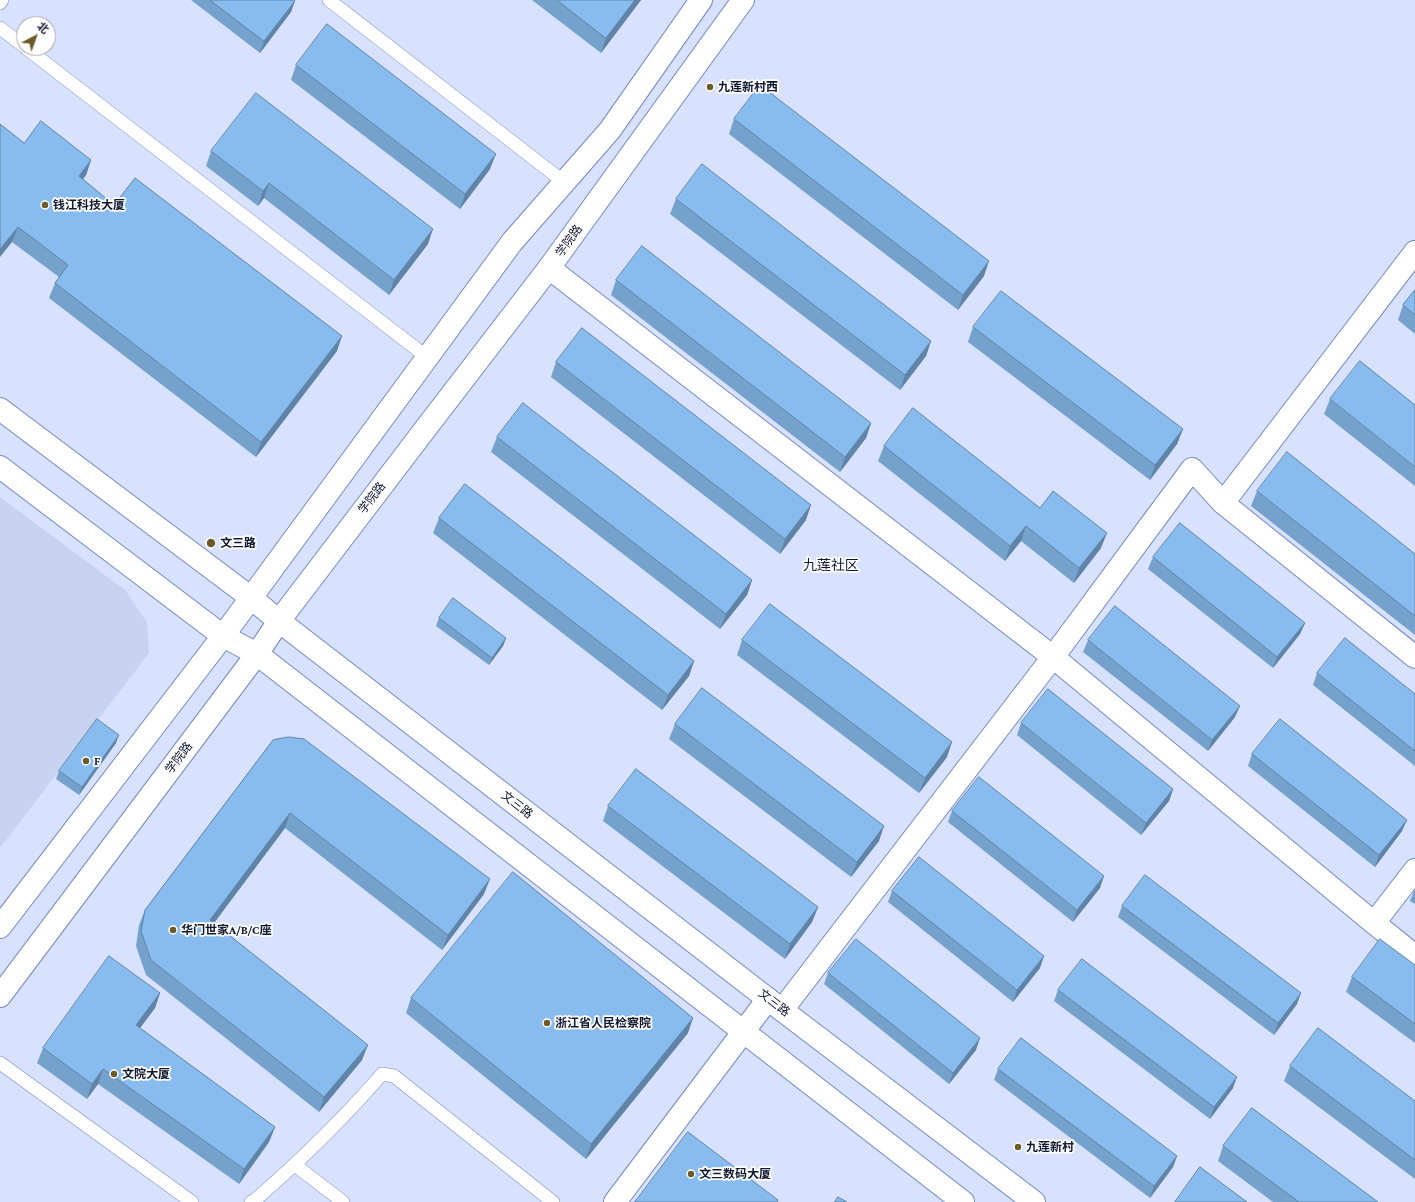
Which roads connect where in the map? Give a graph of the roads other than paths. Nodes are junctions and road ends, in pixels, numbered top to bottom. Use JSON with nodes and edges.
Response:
{"nodes":[{"id":1,"x":2,"y":0,"type":"edge"},
{"id":2,"x":329,"y":0,"type":"edge"},
{"id":3,"x":701,"y":0,"type":"edge"},
{"id":4,"x":743,"y":0,"type":"edge"},
{"id":5,"x":0,"y":3,"type":"edge"},
{"id":6,"x":0,"y":28,"type":"edge"},
{"id":7,"x":16,"y":40,"type":"edge"},
{"id":8,"x":37,"y":56,"type":"edge"},
{"id":9,"x":564,"y":182,"type":"junction"},
{"id":10,"x":1415,"y":252,"type":"edge"},
{"id":11,"x":549,"y":268,"type":"junction"},
{"id":12,"x":427,"y":358,"type":"junction"},
{"id":13,"x":0,"y":409,"type":"edge"},
{"id":14,"x":0,"y":467,"type":"edge"},
{"id":15,"x":1223,"y":503,"type":"junction"},
{"id":16,"x":250,"y":597,"type":"junction"},
{"id":17,"x":279,"y":622,"type":"junction"},
{"id":18,"x":223,"y":636,"type":"junction"},
{"id":19,"x":257,"y":654,"type":"junction"},
{"id":20,"x":1053,"y":657,"type":"junction"},
{"id":21,"x":1415,"y":657,"type":"edge"},
{"id":22,"x":1415,"y":870,"type":"edge"},
{"id":23,"x":1374,"y":923,"type":"junction"},
{"id":24,"x":0,"y":928,"type":"edge"},
{"id":25,"x":1415,"y":956,"type":"edge"},
{"id":26,"x":0,"y":996,"type":"edge"},
{"id":27,"x":775,"y":1004,"type":"junction"},
{"id":28,"x":743,"y":1031,"type":"junction"},
{"id":29,"x":0,"y":1062,"type":"edge"},
{"id":30,"x":295,"y":1165,"type":"junction"},
{"id":31,"x":192,"y":1202,"type":"edge"},
{"id":32,"x":251,"y":1202,"type":"edge"},
{"id":33,"x":344,"y":1202,"type":"edge"},
{"id":34,"x":553,"y":1202,"type":"edge"},
{"id":35,"x":614,"y":1202,"type":"edge"},
{"id":36,"x":963,"y":1202,"type":"edge"},
{"id":37,"x":1034,"y":1202,"type":"edge"}],
"edges":[{"from":1,"to":5,"type":"lane"},
{"from":2,"to":9,"type":"lane"},
{"from":3,"to":9,"type":"main road"},
{"from":4,"to":11,"type":"main road","name":"学院路"},
{"from":6,"to":7,"type":"lane"},
{"from":8,"to":12,"type":"lane"},
{"from":9,"to":12,"type":"main road"},
{"from":10,"to":15,"type":"main road"},
{"from":11,"to":17,"type":"main road","name":"学院路"},
{"from":11,"to":20,"type":"main road"},
{"from":12,"to":16,"type":"main road"},
{"from":13,"to":16,"type":"main road","name":"文三路"},
{"from":14,"to":18,"type":"main road"},
{"from":15,"to":20,"type":"main road"},
{"from":15,"to":21,"type":"main road"},
{"from":16,"to":17,"type":"main road","name":"文三路"},
{"from":16,"to":18,"type":"main road"},
{"from":17,"to":19,"type":"main road","name":"学院路"},
{"from":17,"to":27,"type":"main road","name":"文三路"},
{"from":18,"to":19,"type":"main road"},
{"from":18,"to":24,"type":"main road"},
{"from":19,"to":26,"type":"main road","name":"学院路"},
{"from":19,"to":28,"type":"main road"},
{"from":20,"to":23,"type":"main road"},
{"from":20,"to":27,"type":"main road"},
{"from":22,"to":23,"type":"main road"},
{"from":23,"to":25,"type":"main road"},
{"from":27,"to":28,"type":"main road"},
{"from":27,"to":37,"type":"main road","name":"文三路"},
{"from":28,"to":35,"type":"main road"},
{"from":28,"to":36,"type":"main road"},
{"from":29,"to":31,"type":"lane"},
{"from":30,"to":32,"type":"lane"},
{"from":30,"to":33,"type":"lane"},
{"from":30,"to":34,"type":"lane"}]}
